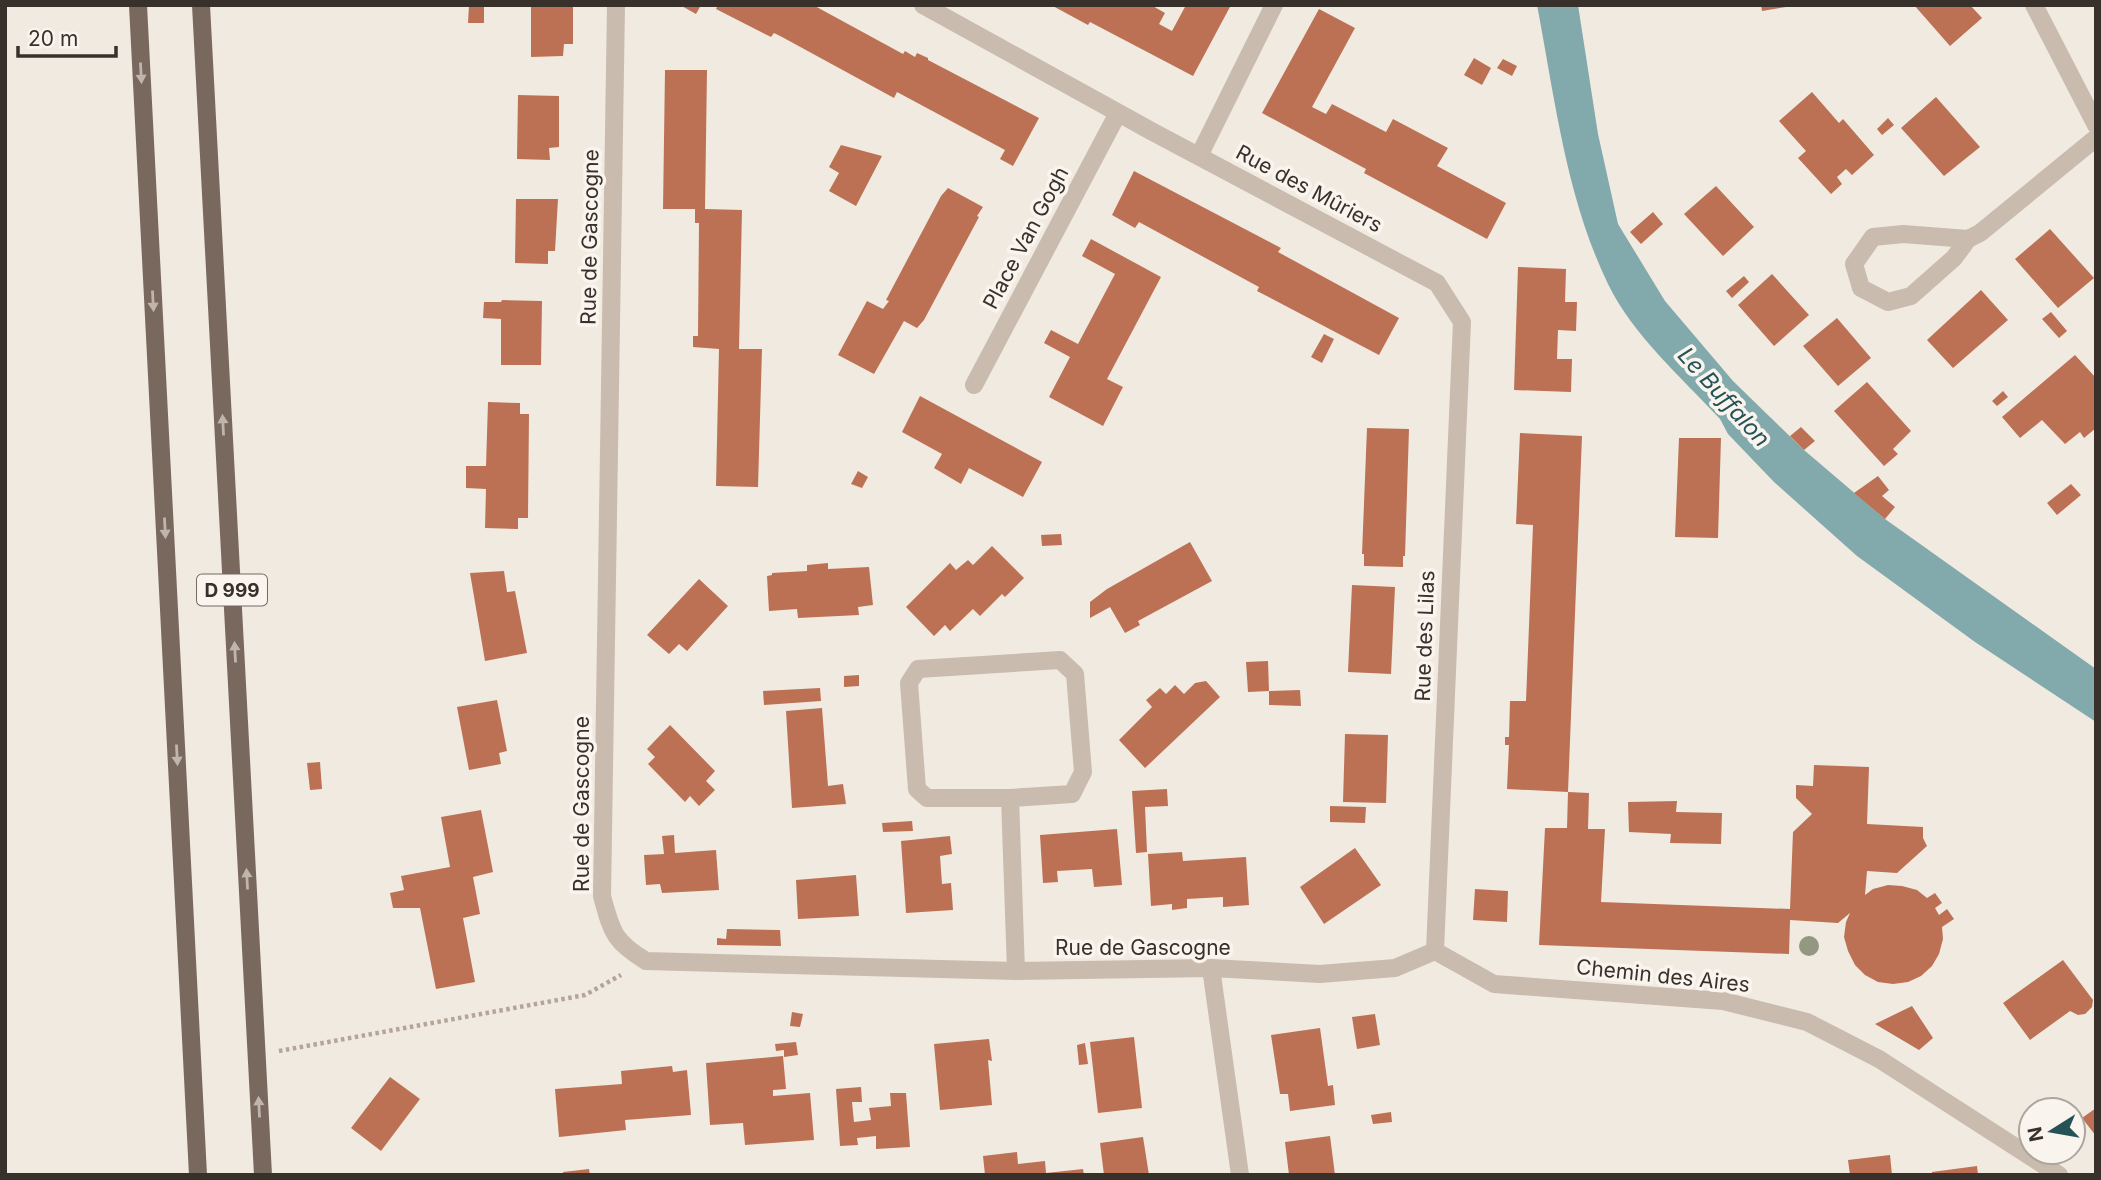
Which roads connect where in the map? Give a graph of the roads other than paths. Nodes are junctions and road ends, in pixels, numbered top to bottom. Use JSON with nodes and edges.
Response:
{"nodes":[{"id":1,"x":138,"y":5,"type":"edge"},
{"id":2,"x":201,"y":5,"type":"edge"},
{"id":3,"x":616,"y":5,"type":"edge"},
{"id":4,"x":923,"y":5,"type":"edge"},
{"id":5,"x":1274,"y":5,"type":"edge"},
{"id":6,"x":2034,"y":5,"type":"edge"},
{"id":7,"x":1118,"y":113,"type":"junction"},
{"id":8,"x":2096,"y":125,"type":"edge"},
{"id":9,"x":2096,"y":138,"type":"edge"},
{"id":10,"x":1199,"y":156,"type":"junction"},
{"id":11,"x":1968,"y":239,"type":"junction"},
{"id":12,"x":1462,"y":322,"type":"joint"},
{"id":13,"x":974,"y":385,"type":"dead end"},
{"id":14,"x":1010,"y":798,"type":"junction"},
{"id":15,"x":1435,"y":951,"type":"junction"},
{"id":16,"x":1211,"y":968,"type":"junction"},
{"id":17,"x":1016,"y":971,"type":"junction"},
{"id":18,"x":198,"y":1175,"type":"edge"},
{"id":19,"x":263,"y":1175,"type":"edge"},
{"id":20,"x":1240,"y":1175,"type":"edge"},
{"id":21,"x":2059,"y":1175,"type":"edge"}],
"edges":[{"from":1,"to":18,"type":"main road","number":"D 999","one_way":true},
{"from":19,"to":2,"type":"main road","number":"D 999","one_way":true},
{"from":3,"to":17,"type":"street","name":"Rue de Gascogne"},
{"from":4,"to":7,"type":"street","name":"Rue des Mûriers"},
{"from":5,"to":10,"type":"street"},
{"from":6,"to":8,"type":"street"},
{"from":7,"to":10,"type":"street","name":"Rue des Mûriers"},
{"from":7,"to":13,"type":"street","name":"Place Van Gogh"},
{"from":9,"to":11,"type":"street"},
{"from":10,"to":12,"type":"street","name":"Rue des Mûriers"},
{"from":11,"to":11,"type":"street"},
{"from":12,"to":15,"type":"street","name":"Rue des Lilas"},
{"from":14,"to":14,"type":"street"},
{"from":14,"to":17,"type":"street"},
{"from":15,"to":16,"type":"street","name":"Rue de Gascogne"},
{"from":15,"to":21,"type":"street","name":"Chemin des Aires"},
{"from":16,"to":17,"type":"street","name":"Rue de Gascogne"},
{"from":16,"to":20,"type":"street"}]}
